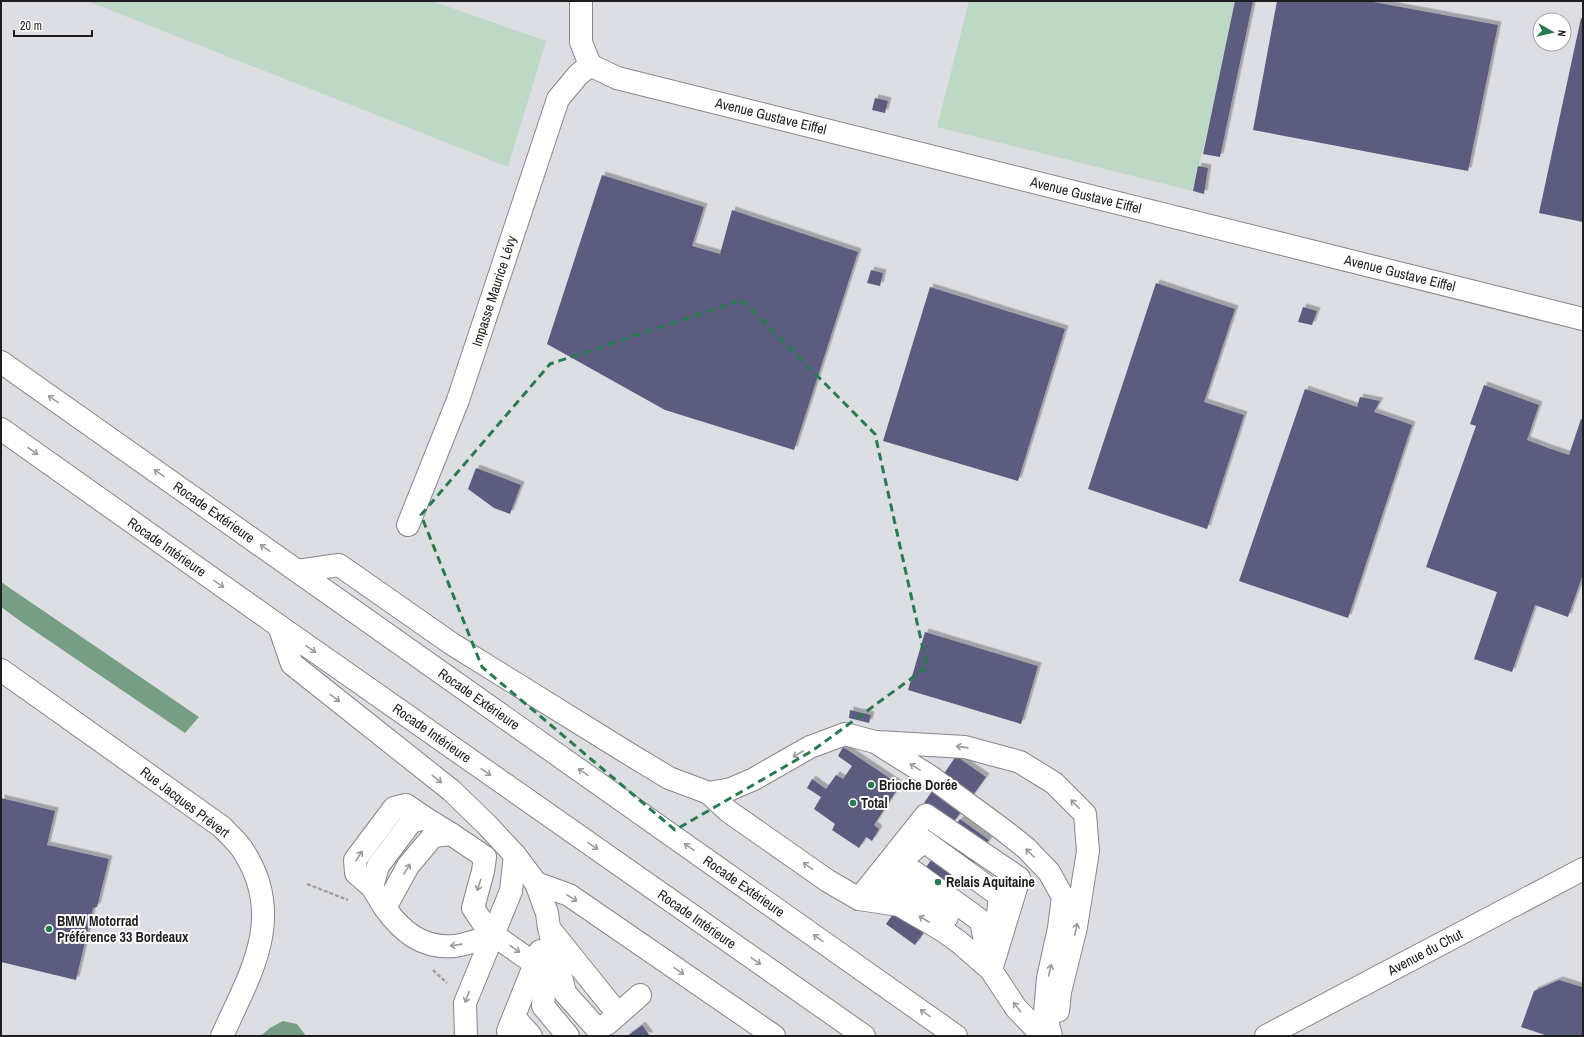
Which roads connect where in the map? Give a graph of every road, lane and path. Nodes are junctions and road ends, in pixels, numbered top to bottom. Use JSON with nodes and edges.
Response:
{"nodes":[{"id":1,"x":581,"y":1,"type":"edge"},
{"id":2,"x":590,"y":65,"type":"junction"},
{"id":3,"x":1583,"y":319,"type":"edge"},
{"id":4,"x":1,"y":362,"type":"edge"},
{"id":5,"x":1,"y":429,"type":"edge"},
{"id":6,"x":408,"y":525,"type":"dead end"},
{"id":7,"x":297,"y":570,"type":"junction"},
{"id":8,"x":279,"y":626,"type":"junction"},
{"id":9,"x":1,"y":670,"type":"edge"},
{"id":10,"x":875,"y":742,"type":"junction"},
{"id":11,"x":709,"y":793,"type":"junction"},
{"id":12,"x":451,"y":834,"type":"junction"},
{"id":13,"x":515,"y":855,"type":"junction"},
{"id":14,"x":1583,"y":869,"type":"edge"},
{"id":15,"x":536,"y":883,"type":"junction"},
{"id":16,"x":859,"y":899,"type":"junction"},
{"id":17,"x":385,"y":908,"type":"junction"},
{"id":18,"x":549,"y":928,"type":"junction"},
{"id":19,"x":494,"y":935,"type":"junction"},
{"id":20,"x":535,"y":964,"type":"junction"},
{"id":21,"x":991,"y":970,"type":"junction"},
{"id":22,"x":640,"y":995,"type":"dead end"},
{"id":23,"x":516,"y":1018,"type":"edge"},
{"id":24,"x":600,"y":1028,"type":"edge"},
{"id":25,"x":222,"y":1036,"type":"edge"},
{"id":26,"x":466,"y":1036,"type":"edge"},
{"id":27,"x":531,"y":1036,"type":"edge"},
{"id":28,"x":549,"y":1036,"type":"edge"},
{"id":29,"x":568,"y":1036,"type":"edge"},
{"id":30,"x":774,"y":1036,"type":"edge"},
{"id":31,"x":864,"y":1036,"type":"edge"},
{"id":32,"x":956,"y":1036,"type":"edge"},
{"id":33,"x":1043,"y":1036,"type":"edge"},
{"id":34,"x":1051,"y":1036,"type":"edge"},
{"id":35,"x":1054,"y":1036,"type":"edge"},
{"id":36,"x":1266,"y":1036,"type":"edge"}],
"edges":[{"from":1,"to":2,"type":"main road"},
{"from":2,"to":3,"type":"main road","name":"Avenue Gustave Eiffel"},
{"from":2,"to":6,"type":"main road","name":"Impasse Maurice Lévy"},
{"from":7,"to":4,"type":"main road","name":"Rocade Extérieure","one_way":true},
{"from":5,"to":8,"type":"main road","name":"Rocade Intérieure","one_way":true},
{"from":7,"to":11,"type":"main road"},
{"from":32,"to":7,"type":"main road","name":"Rocade Extérieure","one_way":true},
{"from":8,"to":13,"type":"main road","one_way":true},
{"from":8,"to":31,"type":"main road","name":"Rocade Intérieure","one_way":true},
{"from":9,"to":25,"type":"main road","name":"Rue Jacques Prévert"},
{"from":10,"to":11,"type":"main road","one_way":true},
{"from":34,"to":10,"type":"main road","one_way":true},
{"from":35,"to":10,"type":"main road","one_way":true},
{"from":16,"to":11,"type":"main road","one_way":true},
{"from":17,"to":12,"type":"main road","one_way":true},
{"from":17,"to":12,"type":"main road","one_way":true},
{"from":12,"to":19,"type":"main road","one_way":true},
{"from":13,"to":15,"type":"main road"},
{"from":13,"to":19,"type":"main road"},
{"from":14,"to":36,"type":"main road","name":"Avenue du Chut"},
{"from":15,"to":18,"type":"main road"},
{"from":15,"to":30,"type":"main road","one_way":true},
{"from":21,"to":16,"type":"main road","one_way":true},
{"from":16,"to":21,"type":"main road"},
{"from":16,"to":21,"type":"main road"},
{"from":19,"to":17,"type":"main road","one_way":true},
{"from":18,"to":20,"type":"main road"},
{"from":18,"to":24,"type":"main road"},
{"from":18,"to":24,"type":"main road"},
{"from":18,"to":29,"type":"main road"},
{"from":19,"to":20,"type":"main road","one_way":true},
{"from":19,"to":26,"type":"main road","one_way":true},
{"from":20,"to":23,"type":"main road"},
{"from":33,"to":21,"type":"main road","one_way":true},
{"from":22,"to":24,"type":"main road"},
{"from":23,"to":27,"type":"main road"},
{"from":23,"to":28,"type":"main road"}]}
